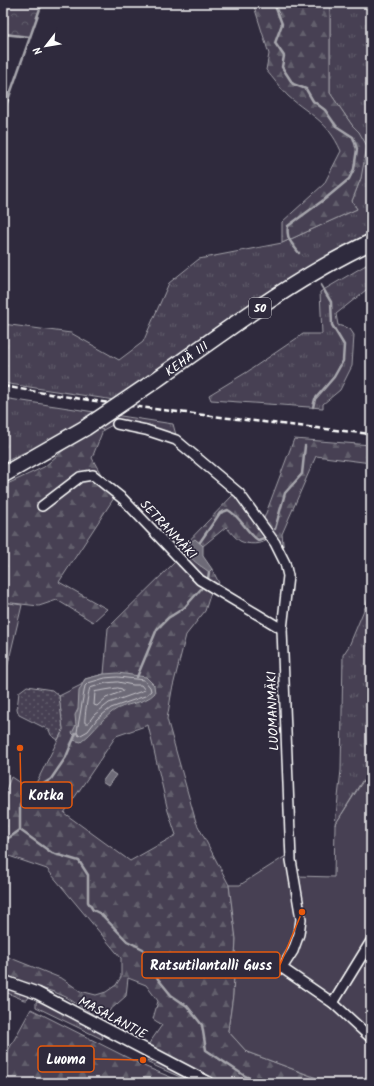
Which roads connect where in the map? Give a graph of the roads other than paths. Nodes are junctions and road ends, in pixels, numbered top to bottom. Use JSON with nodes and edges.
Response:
{"nodes":[{"id":1,"x":371,"y":242,"type":"edge"},
{"id":2,"x":117,"y":424,"type":"dead end"},
{"id":3,"x":3,"y":475,"type":"edge"},
{"id":4,"x":42,"y":506,"type":"dead end"},
{"id":5,"x":282,"y":629,"type":"junction"},
{"id":6,"x":371,"y":941,"type":"edge"},
{"id":7,"x":3,"y":981,"type":"edge"},
{"id":8,"x":333,"y":1003,"type":"junction"},
{"id":9,"x":371,"y":1038,"type":"edge"},
{"id":10,"x":209,"y":1083,"type":"edge"}],
"edges":[{"from":1,"to":3,"type":"highway","name":"KEHÄ III","number":"50","bridge":true},
{"from":2,"to":5,"type":"street","name":"LUOMANMÄKI"},
{"from":4,"to":5,"type":"street","name":"SETRANMÄKI"},
{"from":5,"to":8,"type":"street","name":"LUOMANMÄKI"},
{"from":6,"to":8,"type":"street"},
{"from":7,"to":10,"type":"street","name":"MASALANTIE"},
{"from":8,"to":9,"type":"street","name":"LUOMANMÄKI"}]}
